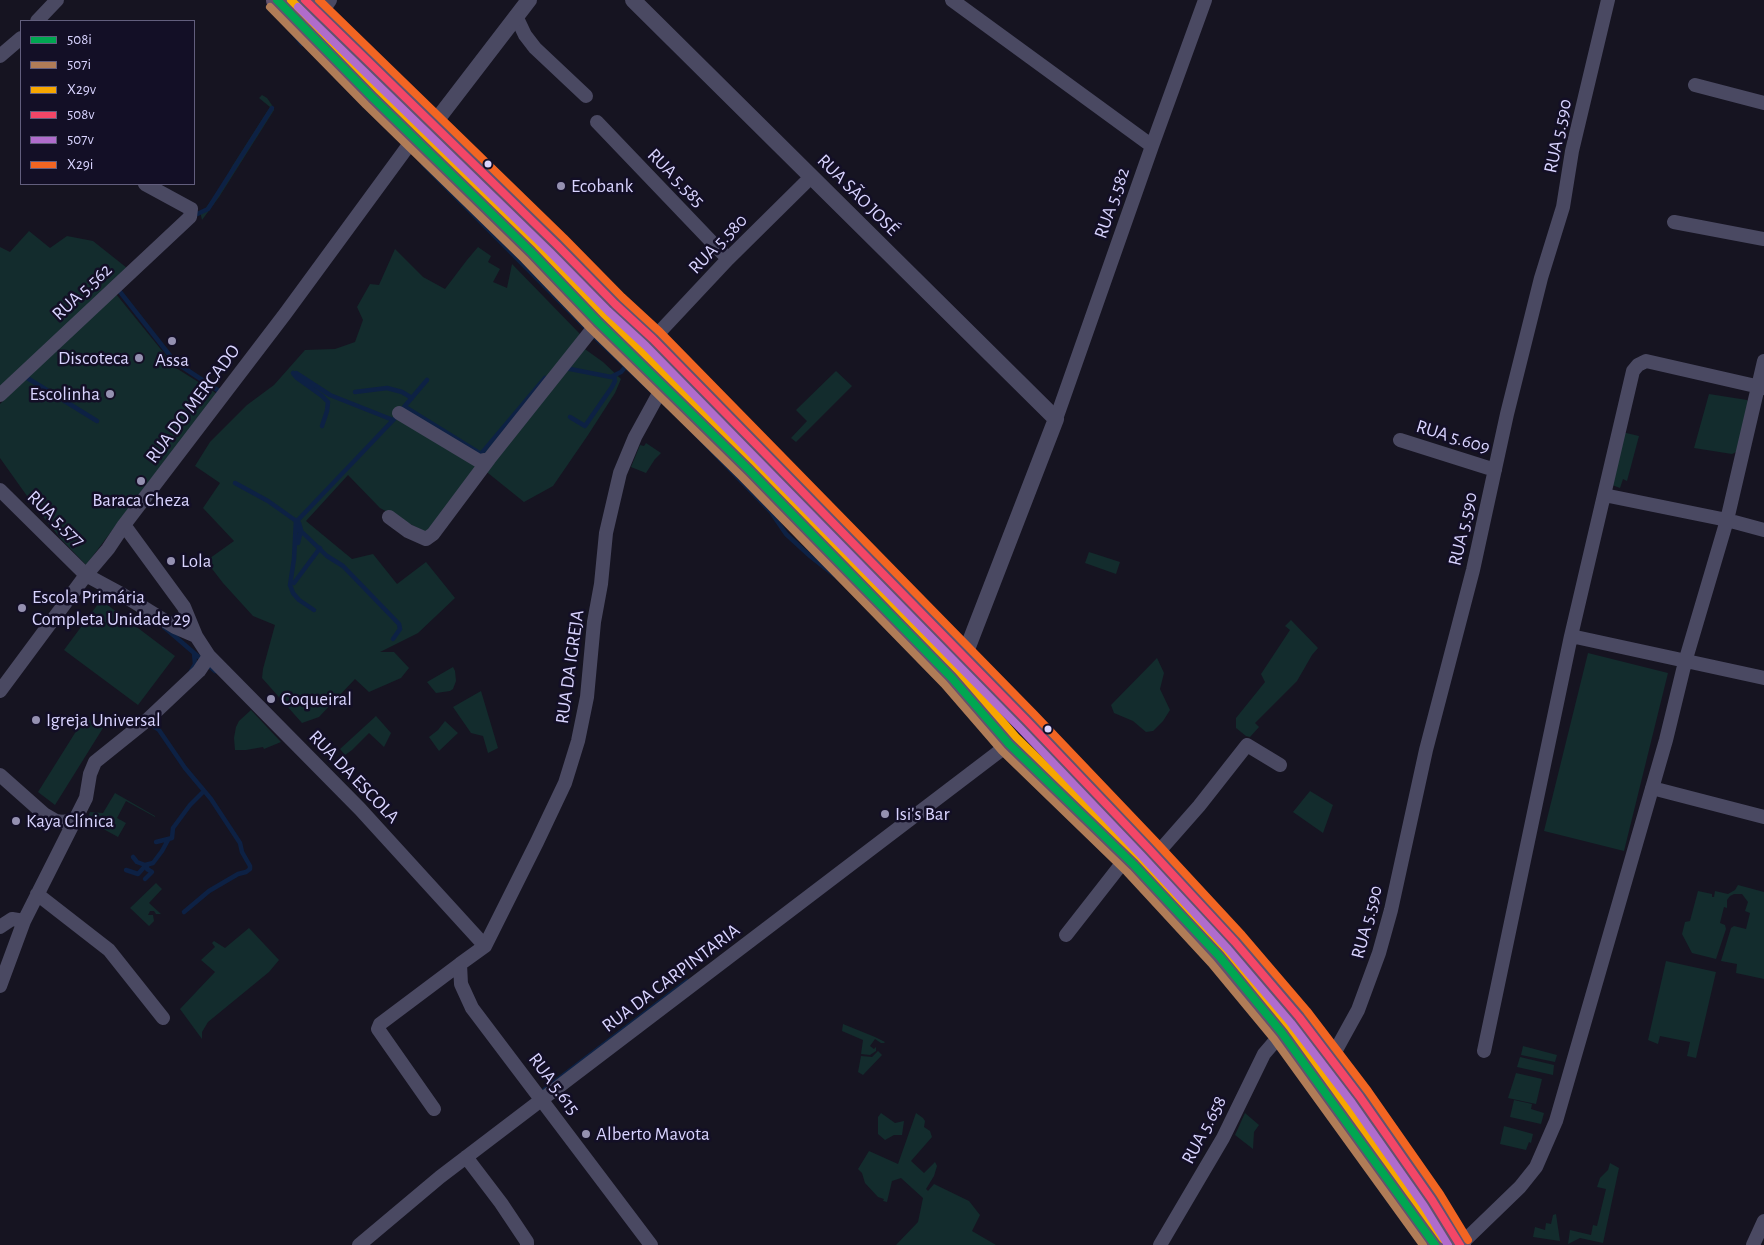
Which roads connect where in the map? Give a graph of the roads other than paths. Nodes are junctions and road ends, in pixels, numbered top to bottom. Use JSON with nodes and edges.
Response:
{"nodes":[{"id":1,"x":57,"y":0,"type":"edge"},
{"id":2,"x":277,"y":0,"type":"edge"},
{"id":3,"x":529,"y":0,"type":"edge"},
{"id":4,"x":633,"y":0,"type":"edge"},
{"id":5,"x":952,"y":0,"type":"edge"},
{"id":6,"x":1206,"y":0,"type":"edge"},
{"id":7,"x":1608,"y":0,"type":"edge"},
{"id":8,"x":318,"y":5,"type":"edge"},
{"id":9,"x":516,"y":16,"type":"junction"},
{"id":10,"x":38,"y":20,"type":"edge"},
{"id":11,"x":19,"y":44,"type":"edge"},
{"id":12,"x":0,"y":56,"type":"edge"},
{"id":13,"x":1695,"y":85,"type":"dead end"},
{"id":14,"x":586,"y":96,"type":"dead end"},
{"id":15,"x":1764,"y":103,"type":"edge"},
{"id":16,"x":597,"y":122,"type":"dead end"},
{"id":17,"x":433,"y":125,"type":"junction"},
{"id":18,"x":414,"y":138,"type":"junction"},
{"id":19,"x":1152,"y":146,"type":"junction"},
{"id":20,"x":812,"y":177,"type":"junction"},
{"id":21,"x":147,"y":185,"type":"edge"},
{"id":22,"x":1674,"y":222,"type":"dead end"},
{"id":23,"x":1764,"y":240,"type":"edge"},
{"id":24,"x":728,"y":259,"type":"junction"},
{"id":25,"x":598,"y":322,"type":"junction"},
{"id":26,"x":653,"y":339,"type":"junction"},
{"id":27,"x":1764,"y":361,"type":"edge"},
{"id":28,"x":663,"y":386,"type":"junction"},
{"id":29,"x":1761,"y":387,"type":"edge"},
{"id":30,"x":0,"y":395,"type":"edge"},
{"id":31,"x":398,"y":412,"type":"dead end"},
{"id":32,"x":1056,"y":419,"type":"junction"},
{"id":33,"x":1400,"y":440,"type":"dead end"},
{"id":34,"x":489,"y":459,"type":"junction"},
{"id":35,"x":1495,"y":470,"type":"junction"},
{"id":36,"x":0,"y":490,"type":"edge"},
{"id":37,"x":1604,"y":496,"type":"junction"},
{"id":38,"x":389,"y":517,"type":"dead end"},
{"id":39,"x":1727,"y":520,"type":"junction"},
{"id":40,"x":124,"y":525,"type":"junction"},
{"id":41,"x":1764,"y":530,"type":"edge"},
{"id":42,"x":86,"y":575,"type":"junction"},
{"id":43,"x":196,"y":636,"type":"junction"},
{"id":44,"x":1571,"y":636,"type":"junction"},
{"id":45,"x":209,"y":656,"type":"junction"},
{"id":46,"x":964,"y":657,"type":"junction"},
{"id":47,"x":1685,"y":662,"type":"junction"},
{"id":48,"x":20,"y":663,"type":"junction"},
{"id":49,"x":0,"y":678,"type":"edge"},
{"id":50,"x":951,"y":678,"type":"junction"},
{"id":51,"x":1764,"y":678,"type":"edge"},
{"id":52,"x":0,"y":691,"type":"edge"},
{"id":53,"x":1009,"y":744,"type":"junction"},
{"id":54,"x":1280,"y":765,"type":"dead end"},
{"id":55,"x":0,"y":775,"type":"edge"},
{"id":56,"x":1652,"y":788,"type":"junction"},
{"id":57,"x":1764,"y":817,"type":"edge"},
{"id":58,"x":76,"y":820,"type":"junction"},
{"id":59,"x":1155,"y":856,"type":"junction"},
{"id":60,"x":1127,"y":857,"type":"junction"},
{"id":61,"x":37,"y":894,"type":"junction"},
{"id":62,"x":24,"y":921,"type":"junction"},
{"id":63,"x":0,"y":928,"type":"edge"},
{"id":64,"x":1066,"y":936,"type":"dead end"},
{"id":65,"x":485,"y":946,"type":"junction"},
{"id":66,"x":460,"y":964,"type":"junction"},
{"id":67,"x":0,"y":986,"type":"edge"},
{"id":68,"x":163,"y":1018,"type":"dead end"},
{"id":69,"x":1282,"y":1033,"type":"junction"},
{"id":70,"x":1484,"y":1051,"type":"dead end"},
{"id":71,"x":1331,"y":1059,"type":"junction"},
{"id":72,"x":542,"y":1100,"type":"junction"},
{"id":73,"x":434,"y":1109,"type":"dead end"},
{"id":74,"x":466,"y":1157,"type":"junction"},
{"id":75,"x":1764,"y":1222,"type":"edge"},
{"id":76,"x":1421,"y":1236,"type":"edge"},
{"id":77,"x":359,"y":1245,"type":"edge"},
{"id":78,"x":527,"y":1245,"type":"edge"},
{"id":79,"x":652,"y":1245,"type":"edge"},
{"id":80,"x":1160,"y":1245,"type":"edge"},
{"id":81,"x":1435,"y":1245,"type":"edge"},
{"id":82,"x":1460,"y":1245,"type":"edge"},
{"id":83,"x":1753,"y":1245,"type":"edge"}],
"edges":[{"from":1,"to":10,"type":"street"},
{"from":2,"to":18,"type":"highway"},
{"from":3,"to":9,"type":"street"},
{"from":4,"to":20,"type":"street","name":"RUA SÃO JOSÉ"},
{"from":5,"to":19,"type":"street"},
{"from":6,"to":19,"type":"street","name":"RUA 5.582"},
{"from":7,"to":35,"type":"street","name":"RUA 5.590"},
{"from":8,"to":17,"type":"highway"},
{"from":9,"to":14,"type":"street"},
{"from":9,"to":17,"type":"street"},
{"from":11,"to":12,"type":"street"},
{"from":13,"to":15,"type":"street"},
{"from":16,"to":24,"type":"street","name":"RUA 5.585"},
{"from":17,"to":18,"type":"street"},
{"from":17,"to":26,"type":"highway"},
{"from":18,"to":25,"type":"highway"},
{"from":18,"to":40,"type":"street","name":"RUA DO MERCADO"},
{"from":19,"to":32,"type":"street","name":"RUA 5.582"},
{"from":20,"to":24,"type":"street","name":"RUA 5.580"},
{"from":20,"to":32,"type":"street","name":"RUA SÃO JOSÉ"},
{"from":21,"to":30,"type":"street","name":"RUA 5.562"},
{"from":22,"to":23,"type":"street"},
{"from":24,"to":26,"type":"street","name":"RUA 5.580"},
{"from":25,"to":28,"type":"highway"},
{"from":25,"to":34,"type":"street"},
{"from":26,"to":46,"type":"highway"},
{"from":27,"to":29,"type":"street"},
{"from":28,"to":50,"type":"highway"},
{"from":28,"to":65,"type":"street","name":"RUA DA IGREJA"},
{"from":29,"to":37,"type":"street"},
{"from":29,"to":39,"type":"street"},
{"from":31,"to":34,"type":"street"},
{"from":32,"to":46,"type":"street"},
{"from":33,"to":35,"type":"street","name":"RUA 5.609"},
{"from":34,"to":38,"type":"street"},
{"from":35,"to":71,"type":"street","name":"RUA 5.590"},
{"from":36,"to":42,"type":"street","name":"RUA 5.577"},
{"from":37,"to":39,"type":"street"},
{"from":37,"to":44,"type":"street"},
{"from":39,"to":41,"type":"street"},
{"from":39,"to":47,"type":"street"},
{"from":40,"to":42,"type":"street","name":"RUA DO MERCADO"},
{"from":40,"to":43,"type":"street","name":"RUA DA ESCOLA"},
{"from":42,"to":43,"type":"street","name":"RUA 5.577"},
{"from":42,"to":48,"type":"street","name":"RUA DO MERCADO"},
{"from":43,"to":45,"type":"street","name":"RUA DA ESCOLA"},
{"from":44,"to":47,"type":"street"},
{"from":44,"to":70,"type":"street"},
{"from":45,"to":58,"type":"street"},
{"from":45,"to":65,"type":"street","name":"RUA DA ESCOLA"},
{"from":46,"to":50,"type":"street"},
{"from":46,"to":59,"type":"highway"},
{"from":47,"to":51,"type":"street"},
{"from":47,"to":56,"type":"street"},
{"from":48,"to":49,"type":"street"},
{"from":48,"to":52,"type":"street","name":"RUA DO MERCADO"},
{"from":50,"to":53,"type":"highway"},
{"from":53,"to":60,"type":"highway"},
{"from":53,"to":72,"type":"street","name":"RUA DA CARPINTARIA"},
{"from":54,"to":59,"type":"street"},
{"from":55,"to":58,"type":"street"},
{"from":56,"to":57,"type":"street"},
{"from":56,"to":82,"type":"street"},
{"from":58,"to":61,"type":"street"},
{"from":59,"to":71,"type":"highway"},
{"from":60,"to":64,"type":"street"},
{"from":60,"to":69,"type":"highway"},
{"from":61,"to":62,"type":"street"},
{"from":61,"to":68,"type":"street"},
{"from":62,"to":63,"type":"street"},
{"from":62,"to":67,"type":"street"},
{"from":65,"to":66,"type":"street"},
{"from":66,"to":72,"type":"street","name":"RUA 5.615"},
{"from":66,"to":73,"type":"street"},
{"from":69,"to":76,"type":"highway"},
{"from":69,"to":80,"type":"street","name":"RUA 5.658"},
{"from":71,"to":82,"type":"highway"},
{"from":72,"to":74,"type":"street","name":"RUA DA CARPINTARIA"},
{"from":72,"to":79,"type":"street","name":"RUA 5.615"},
{"from":74,"to":77,"type":"street","name":"RUA DA CARPINTARIA"},
{"from":74,"to":78,"type":"street"},
{"from":75,"to":83,"type":"street"},
{"from":76,"to":81,"type":"highway"}]}
